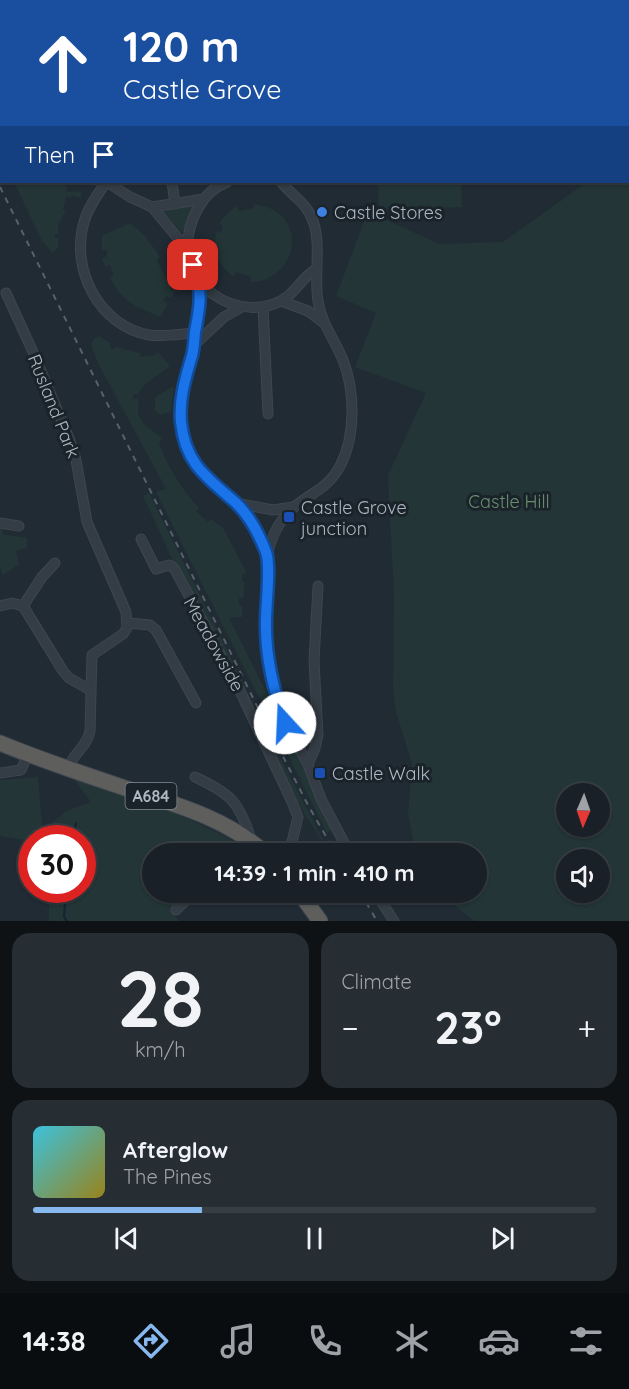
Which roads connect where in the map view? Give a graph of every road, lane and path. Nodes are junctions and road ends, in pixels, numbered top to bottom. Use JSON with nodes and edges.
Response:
{"nodes":[{"id":1,"x":105,"y":183,"type":"edge"},
{"id":2,"x":108,"y":183,"type":"edge"},
{"id":3,"x":172,"y":183,"type":"edge"},
{"id":4,"x":224,"y":183,"type":"edge"},
{"id":5,"x":283,"y":184,"type":"edge"},
{"id":6,"x":204,"y":199,"type":"junction"},
{"id":7,"x":175,"y":204,"type":"junction"},
{"id":8,"x":152,"y":207,"type":"junction"},
{"id":9,"x":187,"y":249,"type":"junction"},
{"id":10,"x":315,"y":270,"type":"junction"},
{"id":11,"x":199,"y":282,"type":"junction"},
{"id":12,"x":6,"y":293,"type":"dead end"},
{"id":13,"x":281,"y":301,"type":"junction"},
{"id":14,"x":242,"y":307,"type":"junction"},
{"id":15,"x":263,"y":307,"type":"junction"},
{"id":16,"x":324,"y":324,"type":"junction"},
{"id":17,"x":195,"y":333,"type":"junction"},
{"id":18,"x":194,"y":345,"type":"junction"},
{"id":19,"x":268,"y":414,"type":"dead end"},
{"id":20,"x":236,"y":503,"type":"junction"},
{"id":21,"x":294,"y":506,"type":"junction"},
{"id":22,"x":0,"y":523,"type":"edge"},
{"id":23,"x":19,"y":525,"type":"dead end"},
{"id":24,"x":141,"y":538,"type":"dead end"},
{"id":25,"x":267,"y":555,"type":"junction"},
{"id":26,"x":55,"y":563,"type":"dead end"},
{"id":27,"x":318,"y":586,"type":"dead end"},
{"id":28,"x":0,"y":606,"type":"edge"},
{"id":29,"x":23,"y":606,"type":"junction"},
{"id":30,"x":128,"y":622,"type":"junction"},
{"id":31,"x":90,"y":690,"type":"junction"},
{"id":32,"x":196,"y":703,"type":"dead end"},
{"id":33,"x":0,"y":742,"type":"edge"},
{"id":34,"x":28,"y":754,"type":"junction"},
{"id":35,"x":308,"y":764,"type":"junction"},
{"id":36,"x":68,"y":769,"type":"junction"},
{"id":37,"x":0,"y":773,"type":"edge"},
{"id":38,"x":195,"y":777,"type":"dead end"},
{"id":39,"x":246,"y":839,"type":"junction"},
{"id":40,"x":243,"y":843,"type":"edge"},
{"id":41,"x":251,"y":843,"type":"edge"},
{"id":42,"x":291,"y":843,"type":"edge"},
{"id":43,"x":344,"y":843,"type":"edge"},
{"id":44,"x":183,"y":903,"type":"edge"},
{"id":45,"x":307,"y":903,"type":"edge"},
{"id":46,"x":382,"y":903,"type":"edge"},
{"id":47,"x":176,"y":910,"type":"dead end"},
{"id":48,"x":320,"y":921,"type":"edge"},
{"id":49,"x":393,"y":921,"type":"edge"}],
"edges":[{"from":1,"to":17,"type":"street"},
{"from":2,"to":8,"type":"street"},
{"from":3,"to":7,"type":"street"},
{"from":4,"to":6,"type":"street"},
{"from":5,"to":10,"type":"street"},
{"from":6,"to":7,"type":"street"},
{"from":6,"to":9,"type":"street"},
{"from":7,"to":8,"type":"street"},
{"from":8,"to":9,"type":"street"},
{"from":9,"to":11,"type":"street"},
{"from":10,"to":13,"type":"street"},
{"from":10,"to":16,"type":"street"},
{"from":11,"to":14,"type":"street"},
{"from":11,"to":17,"type":"street"},
{"from":12,"to":30,"type":"street","name":"Rusland Park"},
{"from":13,"to":15,"type":"street"},
{"from":13,"to":16,"type":"street"},
{"from":14,"to":15,"type":"street"},
{"from":14,"to":18,"type":"street"},
{"from":15,"to":19,"type":"street"},
{"from":16,"to":21,"type":"street"},
{"from":17,"to":18,"type":"street"},
{"from":18,"to":20,"type":"street"},
{"from":20,"to":21,"type":"street"},
{"from":20,"to":25,"type":"street"},
{"from":21,"to":25,"type":"street"},
{"from":22,"to":23,"type":"street"},
{"from":24,"to":42,"type":"street","name":"Meadowside"},
{"from":25,"to":35,"type":"street"},
{"from":26,"to":29,"type":"street"},
{"from":27,"to":35,"type":"street"},
{"from":28,"to":29,"type":"street"},
{"from":29,"to":31,"type":"street"},
{"from":30,"to":31,"type":"street"},
{"from":30,"to":32,"type":"street"},
{"from":31,"to":36,"type":"street"},
{"from":33,"to":34,"type":"highway","number":"A684"},
{"from":34,"to":36,"type":"highway","number":"A684"},
{"from":34,"to":37,"type":"street"},
{"from":35,"to":43,"type":"street"},
{"from":36,"to":39,"type":"highway","number":"A684"},
{"from":38,"to":39,"type":"street"},
{"from":39,"to":40,"type":"street"},
{"from":39,"to":41,"type":"highway","number":"A684"},
{"from":44,"to":47,"type":"street"},
{"from":45,"to":48,"type":"highway"},
{"from":46,"to":49,"type":"street"}]}
